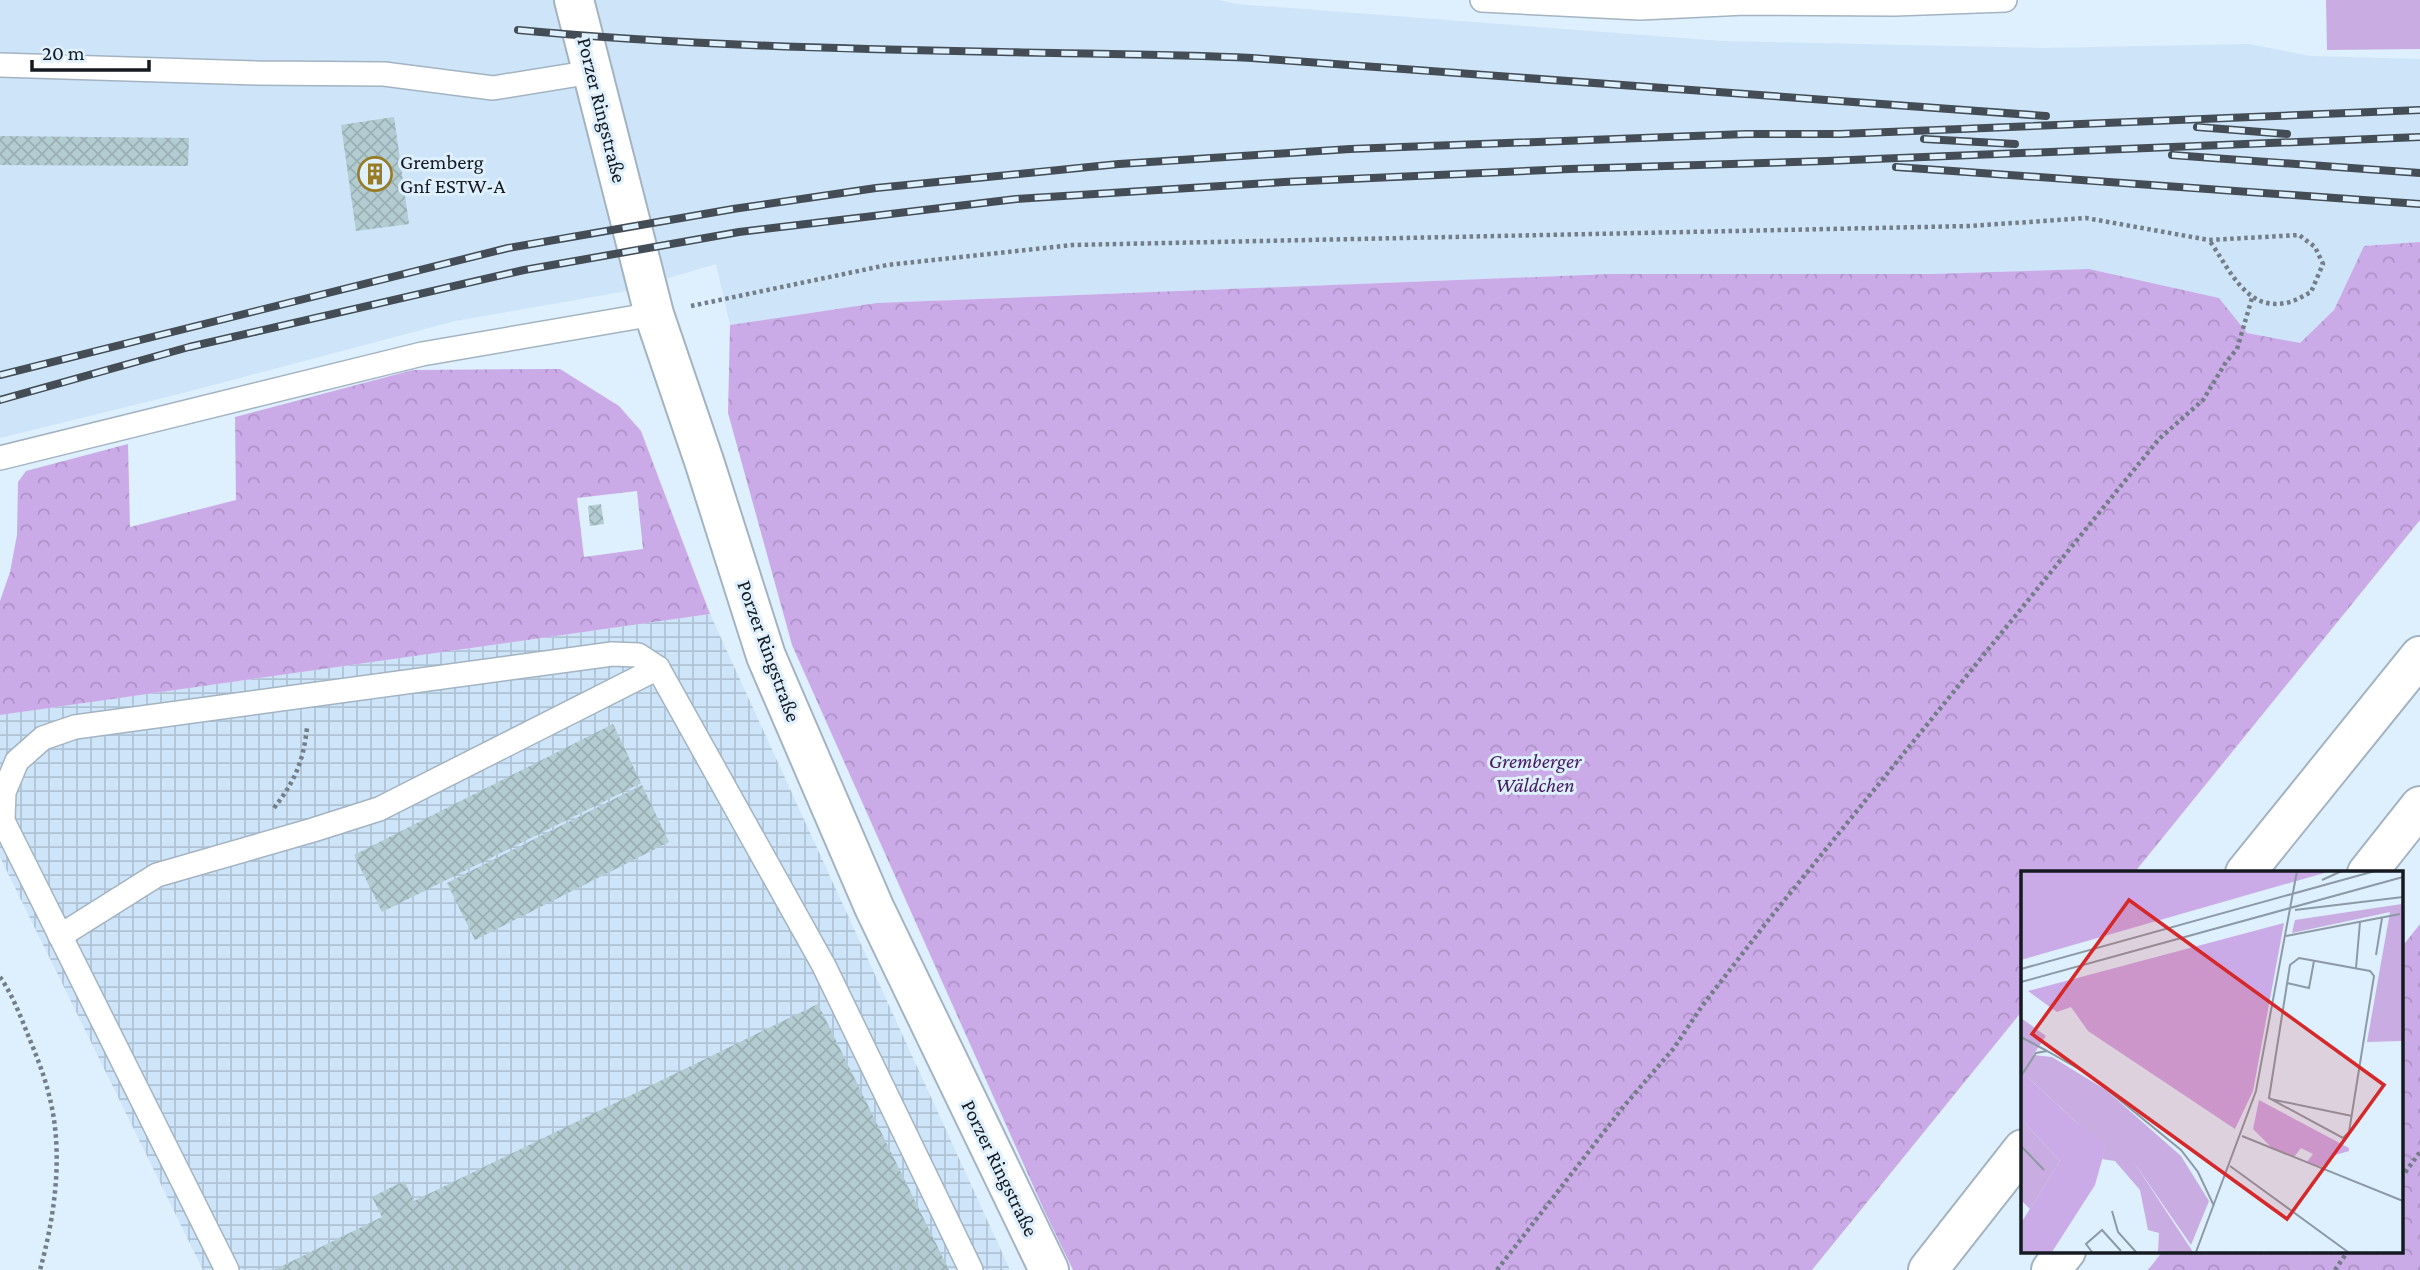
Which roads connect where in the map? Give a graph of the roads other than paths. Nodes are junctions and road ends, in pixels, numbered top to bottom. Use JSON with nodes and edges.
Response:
{"nodes":[{"id":1,"x":574,"y":0,"type":"edge"},
{"id":2,"x":1482,"y":0,"type":"edge"},
{"id":3,"x":2005,"y":0,"type":"edge"},
{"id":4,"x":0,"y":65,"type":"edge"},
{"id":5,"x":592,"y":72,"type":"junction"},
{"id":6,"x":654,"y":314,"type":"junction"},
{"id":7,"x":0,"y":458,"type":"edge"},
{"id":8,"x":2420,"y":656,"type":"edge"},
{"id":9,"x":658,"y":668,"type":"junction"},
{"id":10,"x":2420,"y":806,"type":"edge"},
{"id":11,"x":2247,"y":871,"type":"edge"},
{"id":12,"x":2369,"y":871,"type":"edge"},
{"id":13,"x":60,"y":936,"type":"junction"},
{"id":14,"x":2021,"y":1152,"type":"edge"},
{"id":15,"x":2065,"y":1252,"type":"edge"},
{"id":16,"x":227,"y":1270,"type":"edge"},
{"id":17,"x":971,"y":1270,"type":"edge"},
{"id":18,"x":1049,"y":1270,"type":"edge"},
{"id":19,"x":1928,"y":1270,"type":"edge"},
{"id":20,"x":2051,"y":1270,"type":"edge"}],
"edges":[{"from":1,"to":5,"type":"main road","name":"Porzer Ringstraße"},
{"from":2,"to":3,"type":"lane"},
{"from":4,"to":5,"type":"lane"},
{"from":5,"to":6,"type":"main road","name":"Porzer Ringstraße"},
{"from":6,"to":7,"type":"lane"},
{"from":6,"to":18,"type":"main road","name":"Porzer Ringstraße"},
{"from":8,"to":11,"type":"main road"},
{"from":9,"to":13,"type":"lane"},
{"from":9,"to":13,"type":"lane"},
{"from":9,"to":17,"type":"lane"},
{"from":10,"to":12,"type":"main road"},
{"from":13,"to":16,"type":"lane"},
{"from":14,"to":19,"type":"main road"},
{"from":15,"to":20,"type":"main road"}]}
